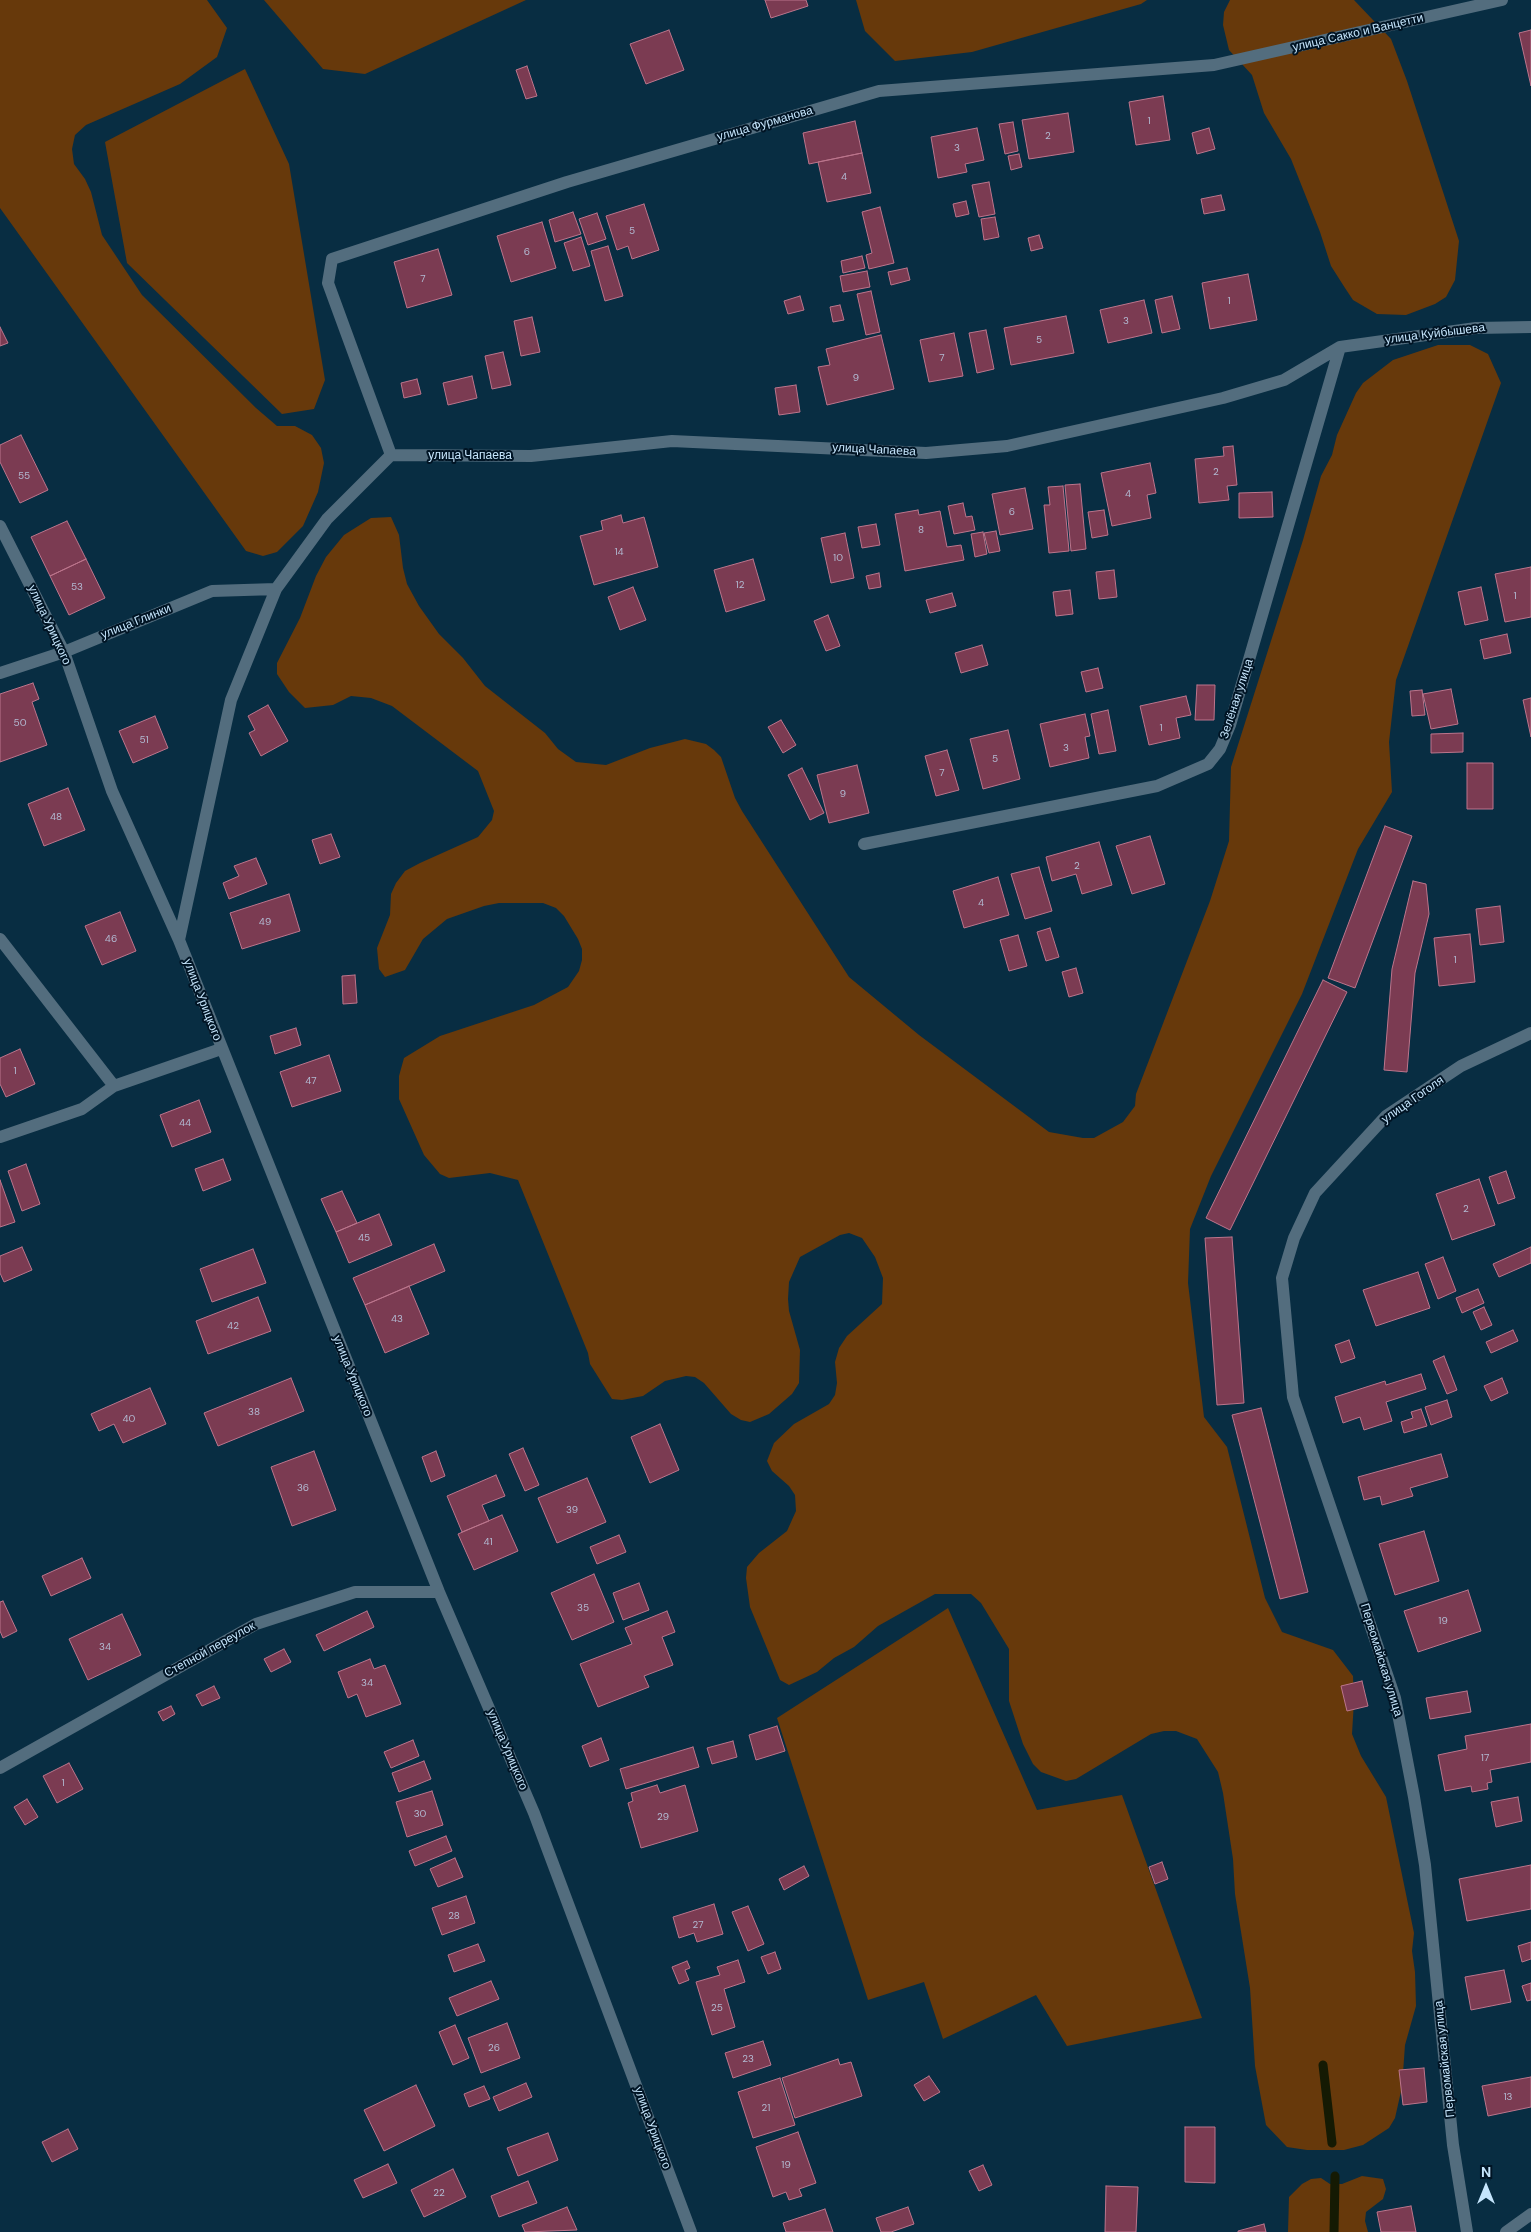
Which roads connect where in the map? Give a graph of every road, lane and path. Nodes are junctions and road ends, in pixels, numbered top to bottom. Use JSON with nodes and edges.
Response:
{"nodes":[{"id":1,"x":1502,"y":0,"type":"edge"},
{"id":2,"x":1214,"y":65,"type":"joint"},
{"id":3,"x":1531,"y":327,"type":"edge"},
{"id":4,"x":1340,"y":347,"type":"junction"},
{"id":5,"x":391,"y":455,"type":"junction"},
{"id":6,"x":0,"y":526,"type":"edge"},
{"id":7,"x":276,"y":589,"type":"junction"},
{"id":8,"x":64,"y":652,"type":"junction"},
{"id":9,"x":0,"y":672,"type":"edge"},
{"id":10,"x":864,"y":844,"type":"dead end"},
{"id":11,"x":0,"y":939,"type":"edge"},
{"id":12,"x":179,"y":940,"type":"junction"},
{"id":13,"x":1531,"y":1032,"type":"edge"},
{"id":14,"x":221,"y":1049,"type":"junction"},
{"id":15,"x":114,"y":1086,"type":"junction"},
{"id":16,"x":0,"y":1137,"type":"edge"},
{"id":17,"x":1315,"y":1192,"type":"joint"},
{"id":18,"x":439,"y":1592,"type":"junction"},
{"id":19,"x":0,"y":1768,"type":"edge"},
{"id":20,"x":1531,"y":2214,"type":"edge"},
{"id":21,"x":691,"y":2232,"type":"edge"},
{"id":22,"x":1467,"y":2232,"type":"edge"},
{"id":23,"x":1506,"y":2232,"type":"edge"}],
"edges":[{"from":1,"to":2,"type":"street","name":"улица Сакко и Ванцетти"},
{"from":2,"to":5,"type":"street","name":"улица Фурманова"},
{"from":3,"to":4,"type":"street","name":"улица Куйбышева"},
{"from":4,"to":5,"type":"street","name":"улица Чапаева"},
{"from":4,"to":10,"type":"street","name":"Зелёная улица"},
{"from":5,"to":7,"type":"street"},
{"from":6,"to":8,"type":"street","name":"улица Урицкого"},
{"from":7,"to":8,"type":"street","name":"улица Глинки"},
{"from":7,"to":12,"type":"street"},
{"from":8,"to":9,"type":"street","name":"улица Глинки"},
{"from":8,"to":12,"type":"street","name":"улица Урицкого"},
{"from":11,"to":15,"type":"street"},
{"from":12,"to":14,"type":"street","name":"улица Урицкого"},
{"from":13,"to":17,"type":"street","name":"улица Гоголя"},
{"from":14,"to":15,"type":"street"},
{"from":14,"to":18,"type":"street","name":"улица Урицкого"},
{"from":15,"to":16,"type":"street"},
{"from":17,"to":22,"type":"street","name":"Первомайская улица"},
{"from":18,"to":19,"type":"street","name":"Степной переулок"},
{"from":18,"to":21,"type":"street","name":"улица Урицкого"},
{"from":20,"to":23,"type":"street"}]}
